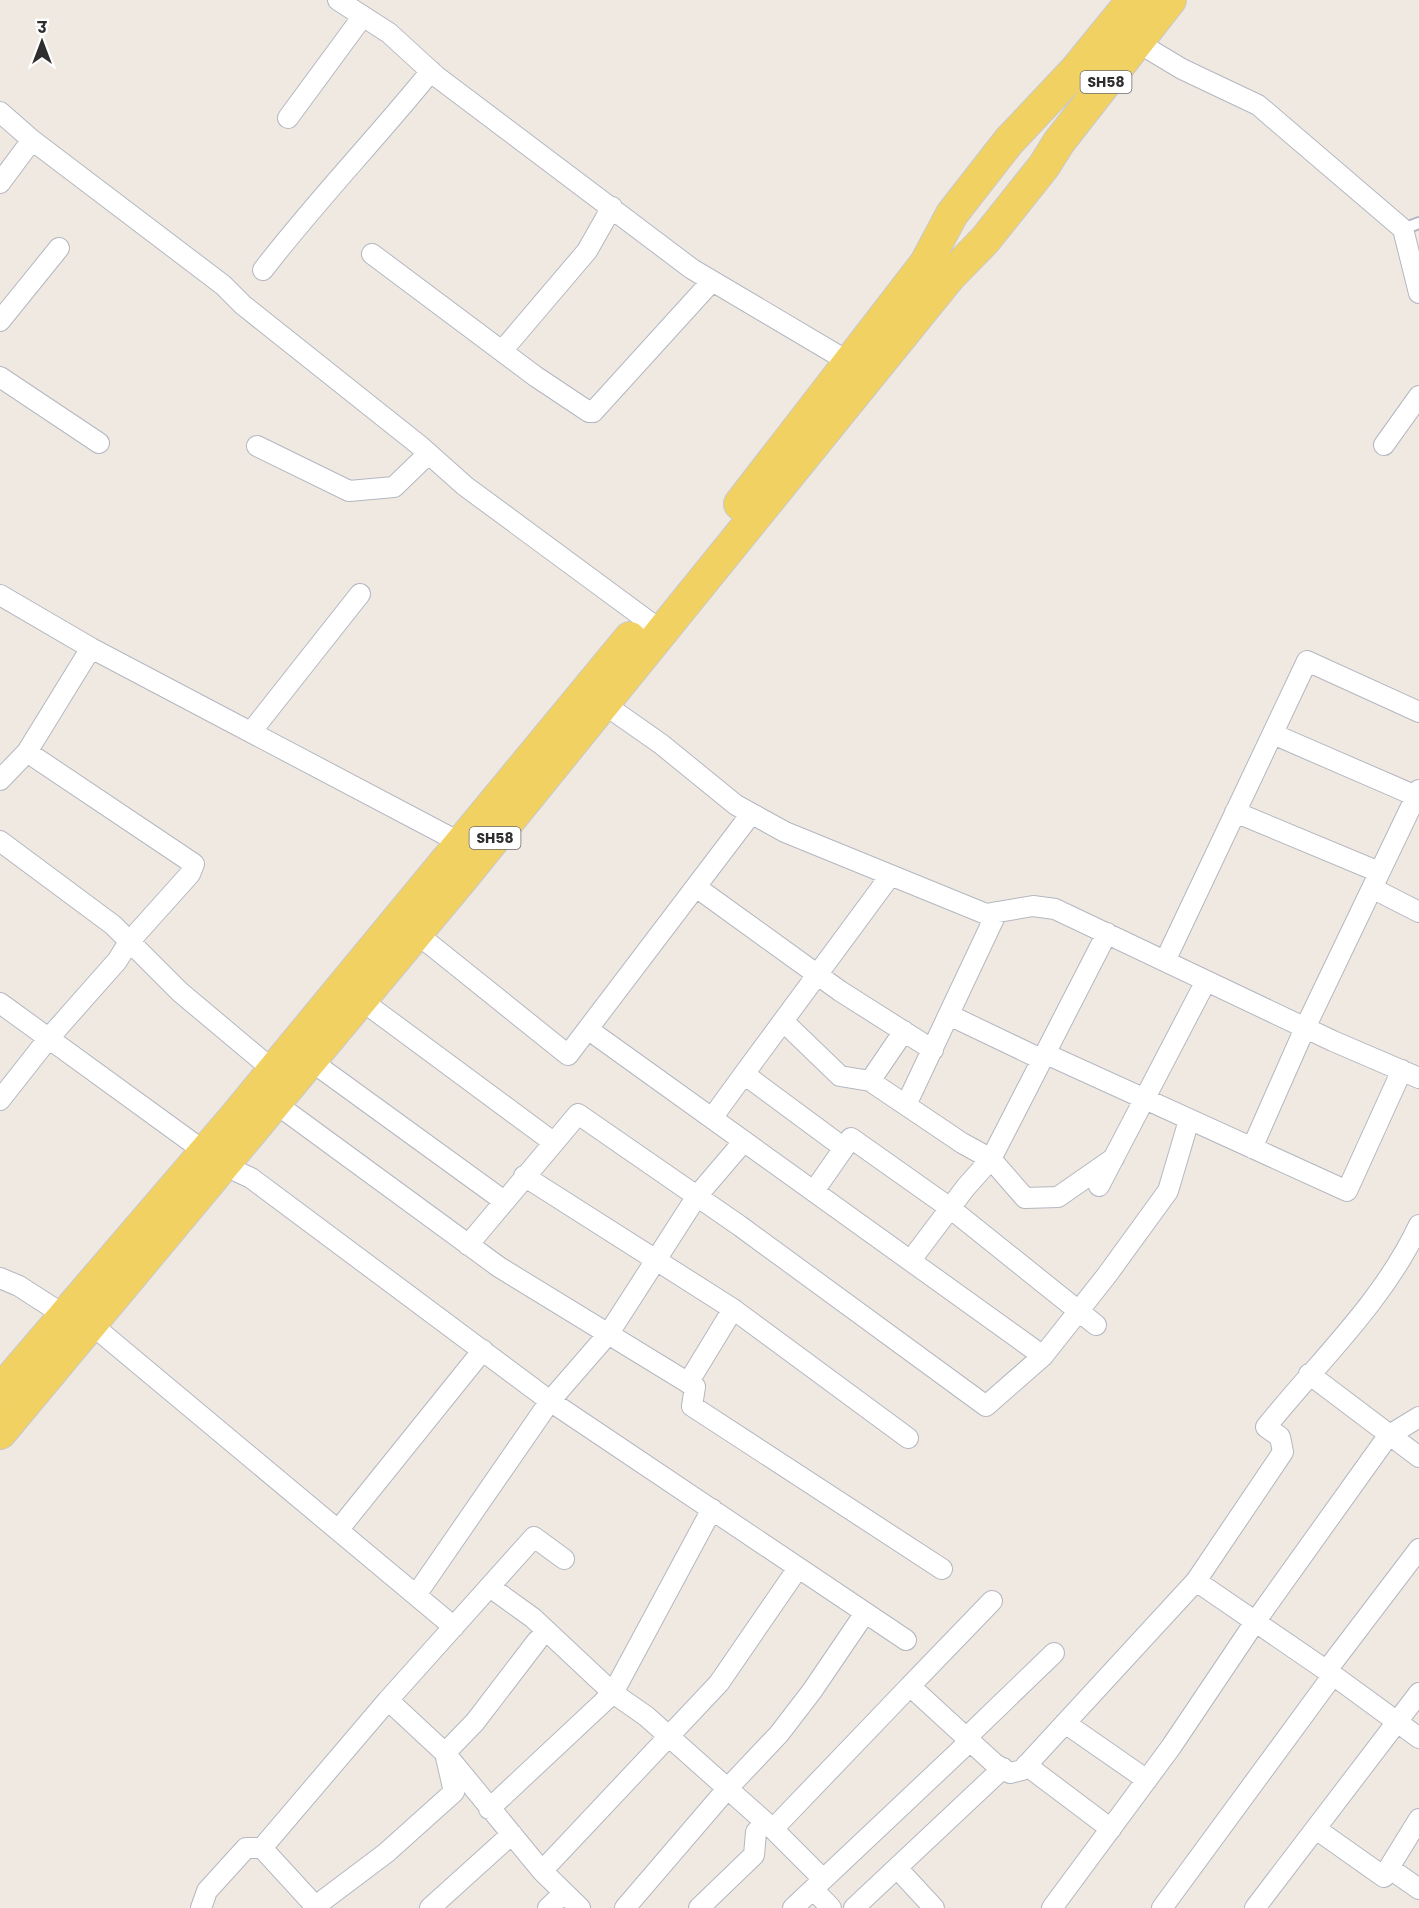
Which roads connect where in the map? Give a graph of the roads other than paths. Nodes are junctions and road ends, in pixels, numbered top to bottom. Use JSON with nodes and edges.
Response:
{"nodes":[{"id":1,"x":338,"y":0,"type":"edge"},
{"id":2,"x":1133,"y":0,"type":"edge"},
{"id":3,"x":1162,"y":3,"type":"edge"},
{"id":4,"x":363,"y":16,"type":"junction"},
{"id":5,"x":1137,"y":42,"type":"junction"},
{"id":6,"x":431,"y":71,"type":"junction"},
{"id":7,"x":0,"y":112,"type":"edge"},
{"id":8,"x":288,"y":118,"type":"dead end"},
{"id":9,"x":32,"y":140,"type":"junction"},
{"id":10,"x":0,"y":183,"type":"edge"},
{"id":11,"x":612,"y":207,"type":"junction"},
{"id":12,"x":1411,"y":226,"type":"edge"},
{"id":13,"x":59,"y":248,"type":"dead end"},
{"id":14,"x":372,"y":254,"type":"dead end"},
{"id":15,"x":263,"y":270,"type":"dead end"},
{"id":16,"x":712,"y":281,"type":"junction"},
{"id":17,"x":1419,"y":293,"type":"edge"},
{"id":18,"x":0,"y":321,"type":"edge"},
{"id":19,"x":502,"y":351,"type":"junction"},
{"id":20,"x":849,"y":362,"type":"junction"},
{"id":21,"x":0,"y":377,"type":"edge"},
{"id":22,"x":1419,"y":396,"type":"edge"},
{"id":23,"x":99,"y":443,"type":"dead end"},
{"id":24,"x":257,"y":446,"type":"dead end"},
{"id":25,"x":1384,"y":446,"type":"dead end"},
{"id":26,"x":428,"y":454,"type":"junction"},
{"id":27,"x":360,"y":594,"type":"dead end"},
{"id":28,"x":0,"y":595,"type":"edge"},
{"id":29,"x":654,"y":626,"type":"junction"},
{"id":30,"x":91,"y":648,"type":"junction"},
{"id":31,"x":604,"y":704,"type":"junction"},
{"id":32,"x":1419,"y":712,"type":"edge"},
{"id":33,"x":251,"y":732,"type":"junction"},
{"id":34,"x":1273,"y":734,"type":"junction"},
{"id":35,"x":27,"y":752,"type":"junction"},
{"id":36,"x":0,"y":780,"type":"edge"},
{"id":37,"x":1415,"y":804,"type":"edge"},
{"id":38,"x":1235,"y":812,"type":"junction"},
{"id":39,"x":751,"y":814,"type":"junction"},
{"id":40,"x":0,"y":841,"type":"edge"},
{"id":41,"x":461,"y":843,"type":"junction"},
{"id":42,"x":890,"y":876,"type":"junction"},
{"id":43,"x":1376,"y":880,"type":"junction"},
{"id":44,"x":696,"y":886,"type":"junction"},
{"id":45,"x":997,"y":912,"type":"junction"},
{"id":46,"x":1419,"y":912,"type":"edge"},
{"id":47,"x":416,"y":933,"type":"junction"},
{"id":48,"x":1107,"y":933,"type":"junction"},
{"id":49,"x":129,"y":942,"type":"junction"},
{"id":50,"x":1165,"y":961,"type":"junction"},
{"id":51,"x":816,"y":974,"type":"junction"},
{"id":52,"x":1206,"y":981,"type":"junction"},
{"id":53,"x":361,"y":1000,"type":"junction"},
{"id":54,"x":0,"y":1003,"type":"edge"},
{"id":55,"x":949,"y":1015,"type":"junction"},
{"id":56,"x":784,"y":1023,"type":"junction"},
{"id":57,"x":1305,"y":1028,"type":"junction"},
{"id":58,"x":589,"y":1030,"type":"junction"},
{"id":59,"x":904,"y":1031,"type":"junction"},
{"id":60,"x":48,"y":1039,"type":"junction"},
{"id":61,"x":933,"y":1050,"type":"junction"},
{"id":62,"x":1042,"y":1056,"type":"junction"},
{"id":63,"x":310,"y":1061,"type":"junction"},
{"id":64,"x":273,"y":1070,"type":"junction"},
{"id":65,"x":1413,"y":1070,"type":"edge"},
{"id":66,"x":744,"y":1074,"type":"junction"},
{"id":67,"x":870,"y":1081,"type":"junction"},
{"id":68,"x":0,"y":1100,"type":"edge"},
{"id":69,"x":1144,"y":1100,"type":"junction"},
{"id":70,"x":275,"y":1103,"type":"junction"},
{"id":71,"x":906,"y":1105,"type":"junction"},
{"id":72,"x":712,"y":1118,"type":"junction"},
{"id":73,"x":1189,"y":1120,"type":"junction"},
{"id":74,"x":744,"y":1141,"type":"junction"},
{"id":75,"x":553,"y":1142,"type":"junction"},
{"id":76,"x":844,"y":1148,"type":"junction"},
{"id":77,"x":1252,"y":1148,"type":"junction"},
{"id":78,"x":214,"y":1158,"type":"junction"},
{"id":79,"x":1114,"y":1158,"type":"junction"},
{"id":80,"x":991,"y":1159,"type":"junction"},
{"id":81,"x":524,"y":1176,"type":"junction"},
{"id":82,"x":1099,"y":1186,"type":"dead end"},
{"id":83,"x":814,"y":1191,"type":"junction"},
{"id":84,"x":698,"y":1196,"type":"junction"},
{"id":85,"x":504,"y":1201,"type":"junction"},
{"id":86,"x":950,"y":1208,"type":"junction"},
{"id":87,"x":1419,"y":1225,"type":"edge"},
{"id":88,"x":468,"y":1245,"type":"junction"},
{"id":89,"x":657,"y":1259,"type":"junction"},
{"id":90,"x":911,"y":1260,"type":"junction"},
{"id":91,"x":0,"y":1278,"type":"edge"},
{"id":92,"x":733,"y":1309,"type":"junction"},
{"id":93,"x":1077,"y":1310,"type":"junction"},
{"id":94,"x":77,"y":1319,"type":"junction"},
{"id":95,"x":1096,"y":1326,"type":"dead end"},
{"id":96,"x":609,"y":1333,"type":"junction"},
{"id":97,"x":483,"y":1350,"type":"junction"},
{"id":98,"x":1043,"y":1356,"type":"junction"},
{"id":99,"x":1309,"y":1374,"type":"junction"},
{"id":100,"x":688,"y":1383,"type":"junction"},
{"id":101,"x":550,"y":1401,"type":"junction"},
{"id":102,"x":4,"y":1410,"type":"edge"},
{"id":103,"x":1419,"y":1417,"type":"edge"},
{"id":104,"x":1389,"y":1436,"type":"junction"},
{"id":105,"x":908,"y":1438,"type":"dead end"},
{"id":106,"x":1419,"y":1457,"type":"edge"},
{"id":107,"x":712,"y":1509,"type":"junction"},
{"id":108,"x":339,"y":1529,"type":"junction"},
{"id":109,"x":1419,"y":1549,"type":"edge"},
{"id":110,"x":564,"y":1559,"type":"dead end"},
{"id":111,"x":798,"y":1568,"type":"junction"},
{"id":112,"x":942,"y":1569,"type":"dead end"},
{"id":113,"x":1196,"y":1581,"type":"junction"},
{"id":114,"x":490,"y":1587,"type":"junction"},
{"id":115,"x":416,"y":1595,"type":"junction"},
{"id":116,"x":992,"y":1601,"type":"dead end"},
{"id":117,"x":865,"y":1613,"type":"junction"},
{"id":118,"x":1256,"y":1622,"type":"junction"},
{"id":119,"x":454,"y":1627,"type":"junction"},
{"id":120,"x":906,"y":1640,"type":"dead end"},
{"id":121,"x":537,"y":1641,"type":"dead end"},
{"id":122,"x":1054,"y":1653,"type":"dead end"},
{"id":123,"x":1330,"y":1672,"type":"junction"},
{"id":124,"x":910,"y":1686,"type":"junction"},
{"id":125,"x":613,"y":1693,"type":"junction"},
{"id":126,"x":1419,"y":1693,"type":"edge"},
{"id":127,"x":388,"y":1700,"type":"junction"},
{"id":128,"x":1398,"y":1722,"type":"junction"},
{"id":129,"x":1065,"y":1723,"type":"junction"},
{"id":130,"x":669,"y":1737,"type":"junction"},
{"id":131,"x":1419,"y":1738,"type":"edge"},
{"id":132,"x":968,"y":1740,"type":"junction"},
{"id":133,"x":445,"y":1753,"type":"junction"},
{"id":134,"x":1026,"y":1766,"type":"junction"},
{"id":135,"x":1003,"y":1768,"type":"junction"},
{"id":136,"x":1147,"y":1780,"type":"junction"},
{"id":137,"x":727,"y":1789,"type":"junction"},
{"id":138,"x":489,"y":1809,"type":"junction"},
{"id":139,"x":1419,"y":1819,"type":"edge"},
{"id":140,"x":773,"y":1829,"type":"junction"},
{"id":141,"x":1111,"y":1829,"type":"junction"},
{"id":142,"x":1316,"y":1829,"type":"junction"},
{"id":143,"x":512,"y":1834,"type":"junction"},
{"id":144,"x":262,"y":1848,"type":"junction"},
{"id":145,"x":897,"y":1868,"type":"junction"},
{"id":146,"x":542,"y":1871,"type":"junction"},
{"id":147,"x":1391,"y":1873,"type":"junction"},
{"id":148,"x":818,"y":1884,"type":"junction"},
{"id":149,"x":1419,"y":1889,"type":"edge"},
{"id":150,"x":564,"y":1893,"type":"junction"},
{"id":151,"x":201,"y":1908,"type":"edge"},
{"id":152,"x":315,"y":1908,"type":"edge"},
{"id":153,"x":430,"y":1908,"type":"edge"},
{"id":154,"x":548,"y":1908,"type":"edge"},
{"id":155,"x":580,"y":1908,"type":"edge"},
{"id":156,"x":625,"y":1908,"type":"edge"},
{"id":157,"x":699,"y":1908,"type":"edge"},
{"id":158,"x":793,"y":1908,"type":"edge"},
{"id":159,"x":831,"y":1908,"type":"edge"},
{"id":160,"x":854,"y":1908,"type":"edge"},
{"id":161,"x":934,"y":1908,"type":"edge"},
{"id":162,"x":1052,"y":1908,"type":"edge"},
{"id":163,"x":1162,"y":1908,"type":"edge"},
{"id":164,"x":1255,"y":1908,"type":"edge"}],
"edges":[{"from":1,"to":4,"type":"street"},
{"from":2,"to":20,"type":"main road","number":"SH58"},
{"from":3,"to":5,"type":"main road","number":"SH58"},
{"from":4,"to":6,"type":"street"},
{"from":4,"to":8,"type":"street"},
{"from":5,"to":12,"type":"street"},
{"from":5,"to":29,"type":"main road","number":"SH58"},
{"from":6,"to":11,"type":"street"},
{"from":6,"to":15,"type":"street"},
{"from":7,"to":9,"type":"street"},
{"from":9,"to":10,"type":"street"},
{"from":9,"to":26,"type":"street"},
{"from":11,"to":16,"type":"street"},
{"from":11,"to":19,"type":"street"},
{"from":12,"to":17,"type":"street"},
{"from":13,"to":18,"type":"street"},
{"from":14,"to":19,"type":"street"},
{"from":16,"to":19,"type":"street"},
{"from":16,"to":20,"type":"street"},
{"from":20,"to":29,"type":"main road","number":"SH58"},
{"from":21,"to":23,"type":"street"},
{"from":22,"to":25,"type":"street"},
{"from":24,"to":26,"type":"street"},
{"from":26,"to":29,"type":"street"},
{"from":27,"to":33,"type":"street"},
{"from":28,"to":30,"type":"street"},
{"from":29,"to":31,"type":"main road","number":"SH58"},
{"from":29,"to":41,"type":"main road","number":"SH58"},
{"from":30,"to":33,"type":"street"},
{"from":30,"to":35,"type":"street"},
{"from":31,"to":39,"type":"street"},
{"from":31,"to":47,"type":"main road","number":"SH58"},
{"from":32,"to":34,"type":"street"},
{"from":33,"to":41,"type":"street"},
{"from":34,"to":37,"type":"street"},
{"from":34,"to":38,"type":"street"},
{"from":35,"to":36,"type":"street"},
{"from":35,"to":49,"type":"street"},
{"from":37,"to":43,"type":"street"},
{"from":38,"to":43,"type":"street"},
{"from":38,"to":50,"type":"street"},
{"from":39,"to":42,"type":"street"},
{"from":39,"to":44,"type":"street"},
{"from":40,"to":49,"type":"street"},
{"from":41,"to":64,"type":"main road","number":"SH58"},
{"from":42,"to":45,"type":"street"},
{"from":42,"to":51,"type":"street"},
{"from":43,"to":46,"type":"street"},
{"from":43,"to":57,"type":"street"},
{"from":44,"to":51,"type":"street"},
{"from":44,"to":58,"type":"street"},
{"from":45,"to":48,"type":"street"},
{"from":45,"to":55,"type":"street"},
{"from":47,"to":53,"type":"main road","number":"SH58"},
{"from":47,"to":58,"type":"street"},
{"from":48,"to":50,"type":"street"},
{"from":48,"to":62,"type":"street"},
{"from":49,"to":60,"type":"street"},
{"from":49,"to":64,"type":"street"},
{"from":50,"to":52,"type":"street"},
{"from":51,"to":56,"type":"street"},
{"from":51,"to":59,"type":"street"},
{"from":52,"to":57,"type":"street"},
{"from":52,"to":69,"type":"street"},
{"from":53,"to":63,"type":"main road","number":"SH58"},
{"from":53,"to":75,"type":"street"},
{"from":54,"to":60,"type":"street"},
{"from":55,"to":61,"type":"street"},
{"from":55,"to":62,"type":"street"},
{"from":56,"to":66,"type":"street"},
{"from":56,"to":67,"type":"street"},
{"from":57,"to":65,"type":"street"},
{"from":57,"to":77,"type":"street"},
{"from":58,"to":72,"type":"street"},
{"from":59,"to":61,"type":"street"},
{"from":59,"to":67,"type":"street"},
{"from":60,"to":68,"type":"street"},
{"from":60,"to":78,"type":"street"},
{"from":61,"to":71,"type":"street"},
{"from":62,"to":69,"type":"street"},
{"from":62,"to":80,"type":"street"},
{"from":63,"to":70,"type":"main road","number":"SH58"},
{"from":63,"to":85,"type":"street"},
{"from":64,"to":78,"type":"main road","number":"SH58"},
{"from":65,"to":77,"type":"street"},
{"from":66,"to":72,"type":"street"},
{"from":66,"to":76,"type":"street"},
{"from":67,"to":71,"type":"street"},
{"from":69,"to":73,"type":"street"},
{"from":69,"to":79,"type":"street"},
{"from":70,"to":78,"type":"main road","number":"SH58"},
{"from":70,"to":88,"type":"street"},
{"from":71,"to":80,"type":"street"},
{"from":72,"to":74,"type":"street"},
{"from":73,"to":77,"type":"street"},
{"from":73,"to":93,"type":"street"},
{"from":74,"to":83,"type":"street"},
{"from":74,"to":84,"type":"street"},
{"from":75,"to":81,"type":"street"},
{"from":75,"to":84,"type":"street"},
{"from":76,"to":83,"type":"street"},
{"from":76,"to":86,"type":"street"},
{"from":78,"to":94,"type":"main road","number":"SH58"},
{"from":78,"to":97,"type":"street"},
{"from":79,"to":80,"type":"street"},
{"from":79,"to":82,"type":"street"},
{"from":80,"to":86,"type":"street"},
{"from":81,"to":85,"type":"street"},
{"from":81,"to":89,"type":"street"},
{"from":83,"to":90,"type":"street"},
{"from":84,"to":89,"type":"street"},
{"from":84,"to":98,"type":"street"},
{"from":85,"to":88,"type":"street"},
{"from":86,"to":90,"type":"street"},
{"from":86,"to":93,"type":"street"},
{"from":87,"to":99,"type":"street"},
{"from":88,"to":96,"type":"street"},
{"from":89,"to":92,"type":"street"},
{"from":89,"to":96,"type":"street"},
{"from":90,"to":98,"type":"street"},
{"from":91,"to":94,"type":"street"},
{"from":92,"to":100,"type":"street"},
{"from":92,"to":105,"type":"street"},
{"from":93,"to":95,"type":"street"},
{"from":93,"to":98,"type":"street"},
{"from":94,"to":102,"type":"main road","number":"SH58"},
{"from":94,"to":108,"type":"street"},
{"from":96,"to":100,"type":"street"},
{"from":96,"to":101,"type":"street"},
{"from":97,"to":101,"type":"street"},
{"from":97,"to":108,"type":"street"},
{"from":99,"to":104,"type":"street"},
{"from":99,"to":113,"type":"street"},
{"from":100,"to":112,"type":"street"},
{"from":101,"to":107,"type":"street"},
{"from":101,"to":115,"type":"street"},
{"from":103,"to":104,"type":"street"},
{"from":104,"to":106,"type":"street"},
{"from":104,"to":118,"type":"street"},
{"from":107,"to":111,"type":"street"},
{"from":107,"to":125,"type":"street"},
{"from":108,"to":115,"type":"street"},
{"from":109,"to":123,"type":"street"},
{"from":110,"to":114,"type":"street"},
{"from":111,"to":117,"type":"street"},
{"from":111,"to":130,"type":"street"},
{"from":113,"to":118,"type":"street"},
{"from":113,"to":129,"type":"street"},
{"from":114,"to":119,"type":"street"},
{"from":114,"to":125,"type":"street"},
{"from":115,"to":119,"type":"street"},
{"from":116,"to":124,"type":"street"},
{"from":117,"to":120,"type":"street"},
{"from":117,"to":137,"type":"street"},
{"from":118,"to":123,"type":"street"},
{"from":118,"to":136,"type":"street"},
{"from":119,"to":127,"type":"street"},
{"from":121,"to":133,"type":"street"},
{"from":122,"to":132,"type":"street"},
{"from":123,"to":128,"type":"street"},
{"from":123,"to":163,"type":"street"},
{"from":124,"to":132,"type":"street"},
{"from":124,"to":140,"type":"street"},
{"from":125,"to":130,"type":"street"},
{"from":125,"to":138,"type":"street"},
{"from":126,"to":128,"type":"street"},
{"from":127,"to":133,"type":"street"},
{"from":127,"to":144,"type":"street"},
{"from":128,"to":131,"type":"street"},
{"from":128,"to":142,"type":"street"},
{"from":129,"to":134,"type":"street"},
{"from":129,"to":136,"type":"street"},
{"from":130,"to":137,"type":"street"},
{"from":130,"to":146,"type":"street"},
{"from":132,"to":135,"type":"street"},
{"from":132,"to":148,"type":"street"},
{"from":133,"to":138,"type":"street"},
{"from":133,"to":152,"type":"street"},
{"from":134,"to":135,"type":"street"},
{"from":134,"to":141,"type":"street"},
{"from":135,"to":145,"type":"street"},
{"from":136,"to":141,"type":"street"},
{"from":137,"to":140,"type":"street"},
{"from":137,"to":156,"type":"street"},
{"from":138,"to":143,"type":"street"},
{"from":139,"to":147,"type":"street"},
{"from":140,"to":148,"type":"street"},
{"from":140,"to":157,"type":"street"},
{"from":141,"to":162,"type":"street"},
{"from":142,"to":147,"type":"street"},
{"from":142,"to":164,"type":"street"},
{"from":143,"to":146,"type":"street"},
{"from":143,"to":153,"type":"street"},
{"from":144,"to":151,"type":"street"},
{"from":144,"to":152,"type":"street"},
{"from":145,"to":160,"type":"street"},
{"from":145,"to":161,"type":"street"},
{"from":146,"to":150,"type":"street"},
{"from":147,"to":149,"type":"street"},
{"from":148,"to":158,"type":"street"},
{"from":148,"to":159,"type":"street"},
{"from":150,"to":154,"type":"street"},
{"from":150,"to":155,"type":"street"}]}
